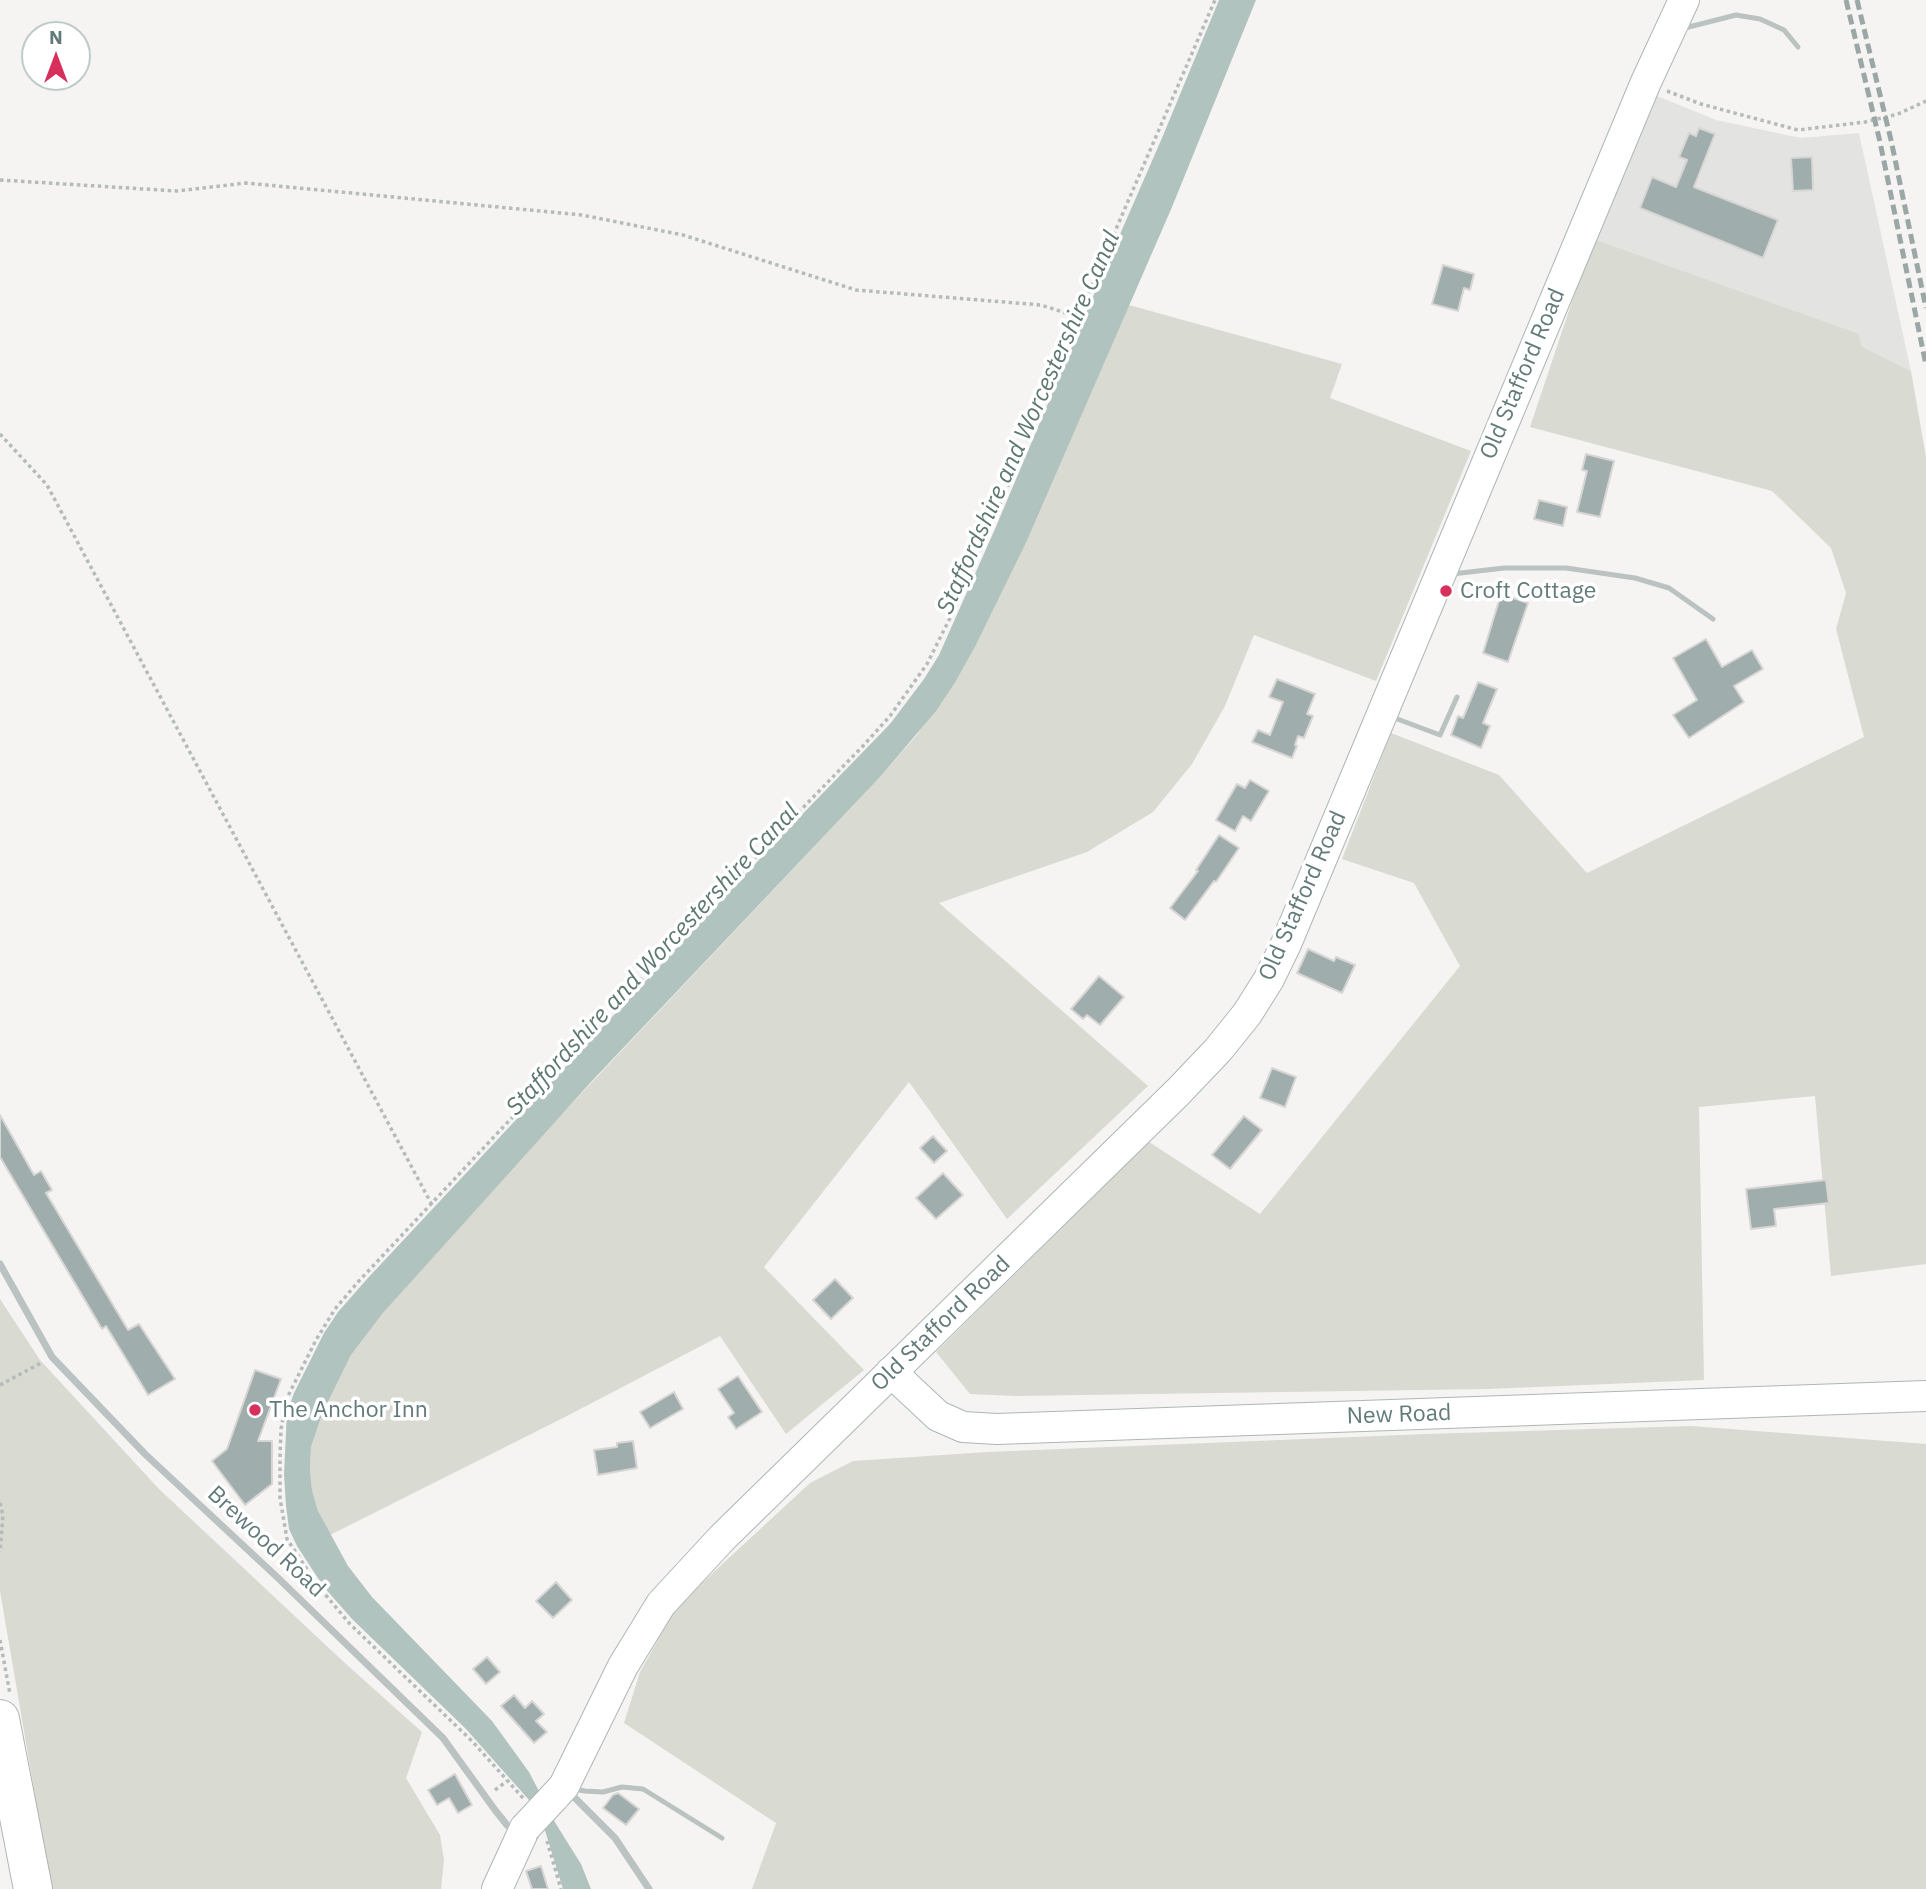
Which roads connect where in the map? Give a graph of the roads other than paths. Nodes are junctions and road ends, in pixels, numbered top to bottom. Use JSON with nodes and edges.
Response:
{"nodes":[{"id":1,"x":1684,"y":0,"type":"edge"},
{"id":2,"x":1671,"y":27,"type":"junction"},
{"id":3,"x":1798,"y":47,"type":"dead end"},
{"id":4,"x":1440,"y":575,"type":"junction"},
{"id":5,"x":1713,"y":619,"type":"dead end"},
{"id":6,"x":1457,"y":696,"type":"dead end"},
{"id":7,"x":1383,"y":713,"type":"junction"},
{"id":8,"x":0,"y":1264,"type":"edge"},
{"id":9,"x":891,"y":1372,"type":"junction"},
{"id":10,"x":1926,"y":1396,"type":"edge"},
{"id":11,"x":0,"y":1719,"type":"edge"},
{"id":12,"x":539,"y":1814,"type":"junction"},
{"id":13,"x":722,"y":1838,"type":"dead end"},
{"id":14,"x":33,"y":1889,"type":"edge"},
{"id":15,"x":497,"y":1889,"type":"edge"},
{"id":16,"x":649,"y":1889,"type":"edge"}],
"edges":[{"from":1,"to":2,"type":"street","name":"Old Stafford Road"},
{"from":2,"to":3,"type":"lane"},
{"from":2,"to":4,"type":"street","name":"Old Stafford Road"},
{"from":4,"to":5,"type":"lane"},
{"from":4,"to":7,"type":"street","name":"Old Stafford Road"},
{"from":6,"to":7,"type":"lane"},
{"from":7,"to":9,"type":"street","name":"Old Stafford Road"},
{"from":8,"to":12,"type":"street","name":"Brewood Road"},
{"from":9,"to":10,"type":"street","name":"New Road"},
{"from":9,"to":12,"type":"street","name":"Old Stafford Road"},
{"from":11,"to":14,"type":"highway"},
{"from":12,"to":13,"type":"lane"},
{"from":12,"to":15,"type":"street","name":"Old Stafford Road"},
{"from":12,"to":16,"type":"street","name":"Brewood Road"}]}
